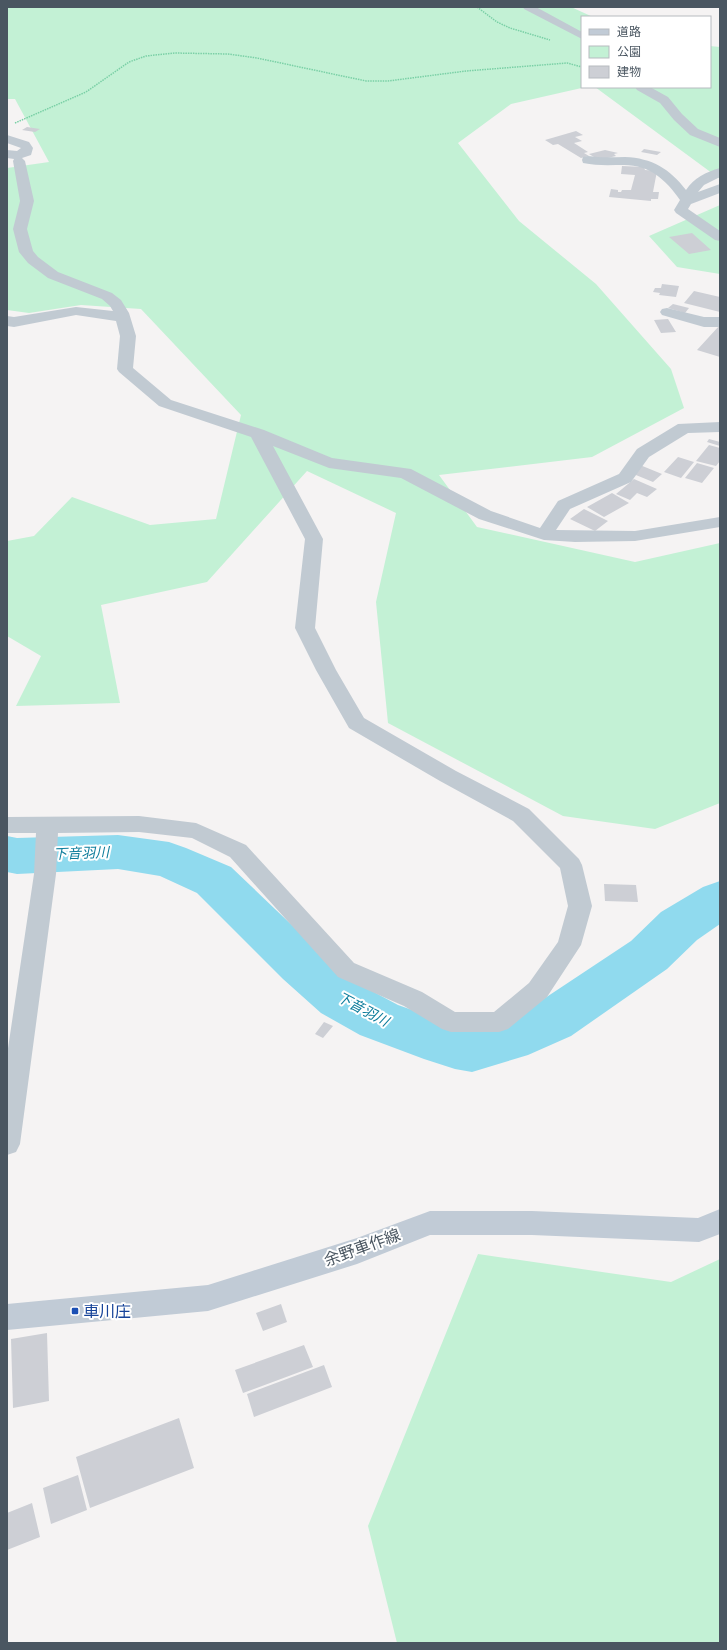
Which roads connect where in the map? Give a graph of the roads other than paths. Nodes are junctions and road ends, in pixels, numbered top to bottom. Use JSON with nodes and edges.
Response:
{"nodes":[{"id":1,"x":528,"y":7,"type":"edge"},
{"id":2,"x":581,"y":35,"type":"edge"},
{"id":3,"x":643,"y":88,"type":"edge"},
{"id":4,"x":12,"y":140,"type":"edge"},
{"id":5,"x":720,"y":143,"type":"edge"},
{"id":6,"x":13,"y":157,"type":"edge"},
{"id":7,"x":588,"y":160,"type":"dead end"},
{"id":8,"x":720,"y":172,"type":"edge"},
{"id":9,"x":720,"y":188,"type":"edge"},
{"id":10,"x":687,"y":201,"type":"junction"},
{"id":11,"x":720,"y":237,"type":"edge"},
{"id":12,"x":667,"y":312,"type":"dead end"},
{"id":13,"x":123,"y":317,"type":"junction"},
{"id":14,"x":7,"y":321,"type":"edge"},
{"id":15,"x":720,"y":322,"type":"edge"},
{"id":16,"x":720,"y":427,"type":"edge"},
{"id":17,"x":258,"y":434,"type":"junction"},
{"id":18,"x":720,"y":522,"type":"edge"},
{"id":19,"x":544,"y":535,"type":"junction"},
{"id":20,"x":7,"y":825,"type":"edge"},
{"id":21,"x":47,"y":825,"type":"junction"},
{"id":22,"x":7,"y":1144,"type":"edge"},
{"id":23,"x":720,"y":1221,"type":"edge"},
{"id":24,"x":7,"y":1317,"type":"edge"}],
"edges":[{"from":1,"to":2,"type":"street"},
{"from":3,"to":5,"type":"street"},
{"from":4,"to":6,"type":"street"},
{"from":6,"to":13,"type":"street"},
{"from":7,"to":10,"type":"street"},
{"from":8,"to":10,"type":"street"},
{"from":9,"to":10,"type":"street"},
{"from":10,"to":11,"type":"street"},
{"from":12,"to":15,"type":"street"},
{"from":13,"to":14,"type":"street"},
{"from":13,"to":17,"type":"street"},
{"from":16,"to":19,"type":"street"},
{"from":17,"to":19,"type":"street"},
{"from":17,"to":21,"type":"street"},
{"from":18,"to":19,"type":"street"},
{"from":20,"to":21,"type":"street"},
{"from":21,"to":22,"type":"street"},
{"from":23,"to":24,"type":"main road","name":"余野車作線"}]}
